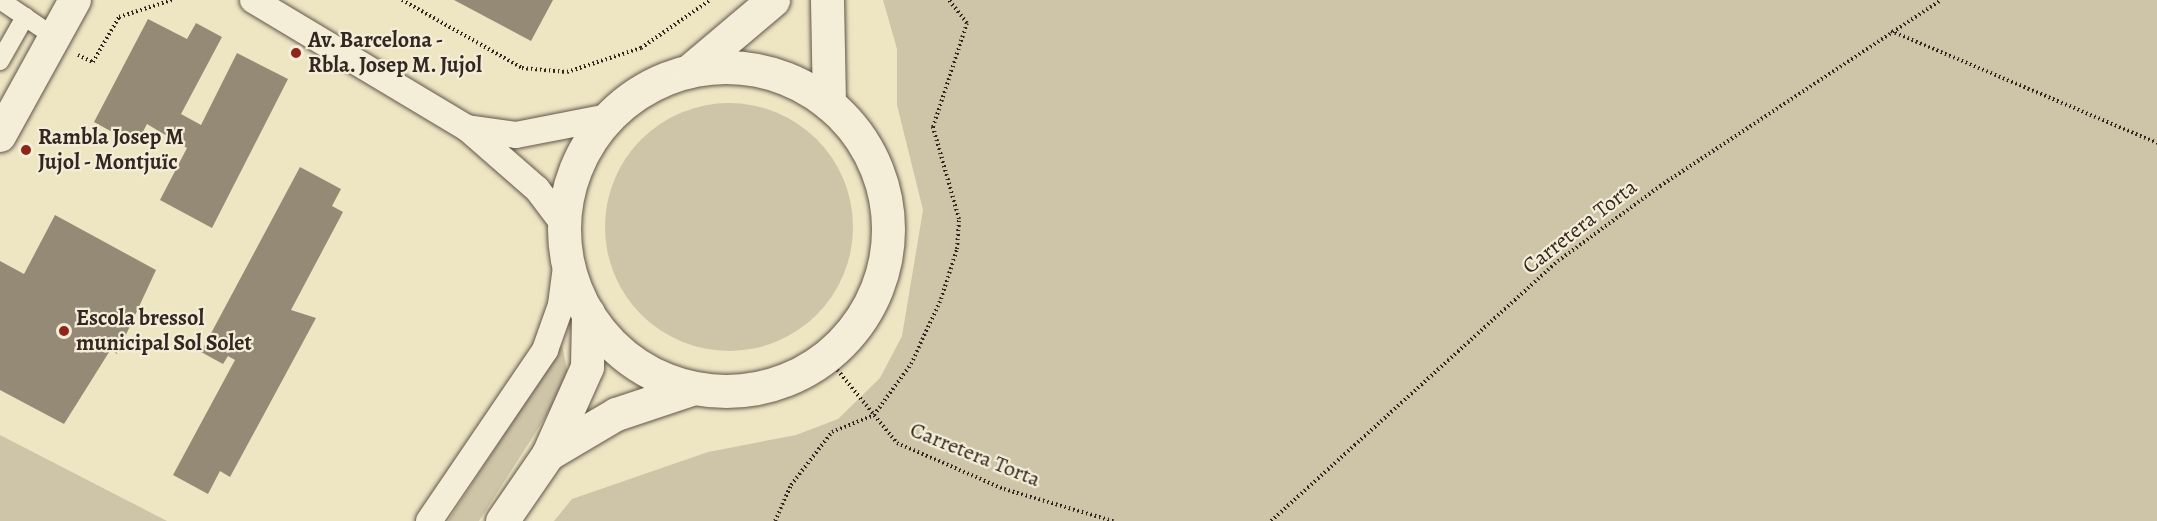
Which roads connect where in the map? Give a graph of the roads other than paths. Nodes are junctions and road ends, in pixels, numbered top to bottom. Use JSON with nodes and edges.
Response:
{"nodes":[{"id":1,"x":0,"y":0,"type":"edge"},
{"id":2,"x":75,"y":0,"type":"edge"},
{"id":3,"x":253,"y":0,"type":"edge"},
{"id":4,"x":773,"y":0,"type":"edge"},
{"id":5,"x":827,"y":0,"type":"edge"},
{"id":6,"x":25,"y":16,"type":"junction"},
{"id":7,"x":47,"y":32,"type":"dead end"},
{"id":8,"x":0,"y":61,"type":"edge"},
{"id":9,"x":689,"y":71,"type":"junction"},
{"id":10,"x":829,"y":104,"type":"junction"},
{"id":11,"x":609,"y":117,"type":"junction"},
{"id":12,"x":467,"y":128,"type":"junction"},
{"id":13,"x":0,"y":136,"type":"edge"},
{"id":14,"x":565,"y":226,"type":"junction"},
{"id":15,"x":567,"y":259,"type":"junction"},
{"id":16,"x":588,"y":313,"type":"junction"},
{"id":17,"x":694,"y":388,"type":"junction"},
{"id":18,"x":548,"y":454,"type":"junction"},
{"id":19,"x":429,"y":521,"type":"edge"},
{"id":20,"x":502,"y":521,"type":"edge"}],
"edges":[{"from":1,"to":6,"type":"street"},
{"from":2,"to":13,"type":"street"},
{"from":3,"to":12,"type":"street"},
{"from":4,"to":9,"type":"main road"},
{"from":5,"to":10,"type":"main road"},
{"from":6,"to":7,"type":"street"},
{"from":6,"to":8,"type":"street"},
{"from":9,"to":10,"type":"main road"},
{"from":9,"to":11,"type":"main road"},
{"from":10,"to":17,"type":"main road"},
{"from":11,"to":12,"type":"street"},
{"from":11,"to":14,"type":"main road"},
{"from":12,"to":14,"type":"street"},
{"from":14,"to":15,"type":"main road"},
{"from":15,"to":16,"type":"main road"},
{"from":15,"to":19,"type":"street"},
{"from":16,"to":17,"type":"main road"},
{"from":16,"to":18,"type":"main road"},
{"from":17,"to":18,"type":"main road"},
{"from":18,"to":20,"type":"main road"}]}
